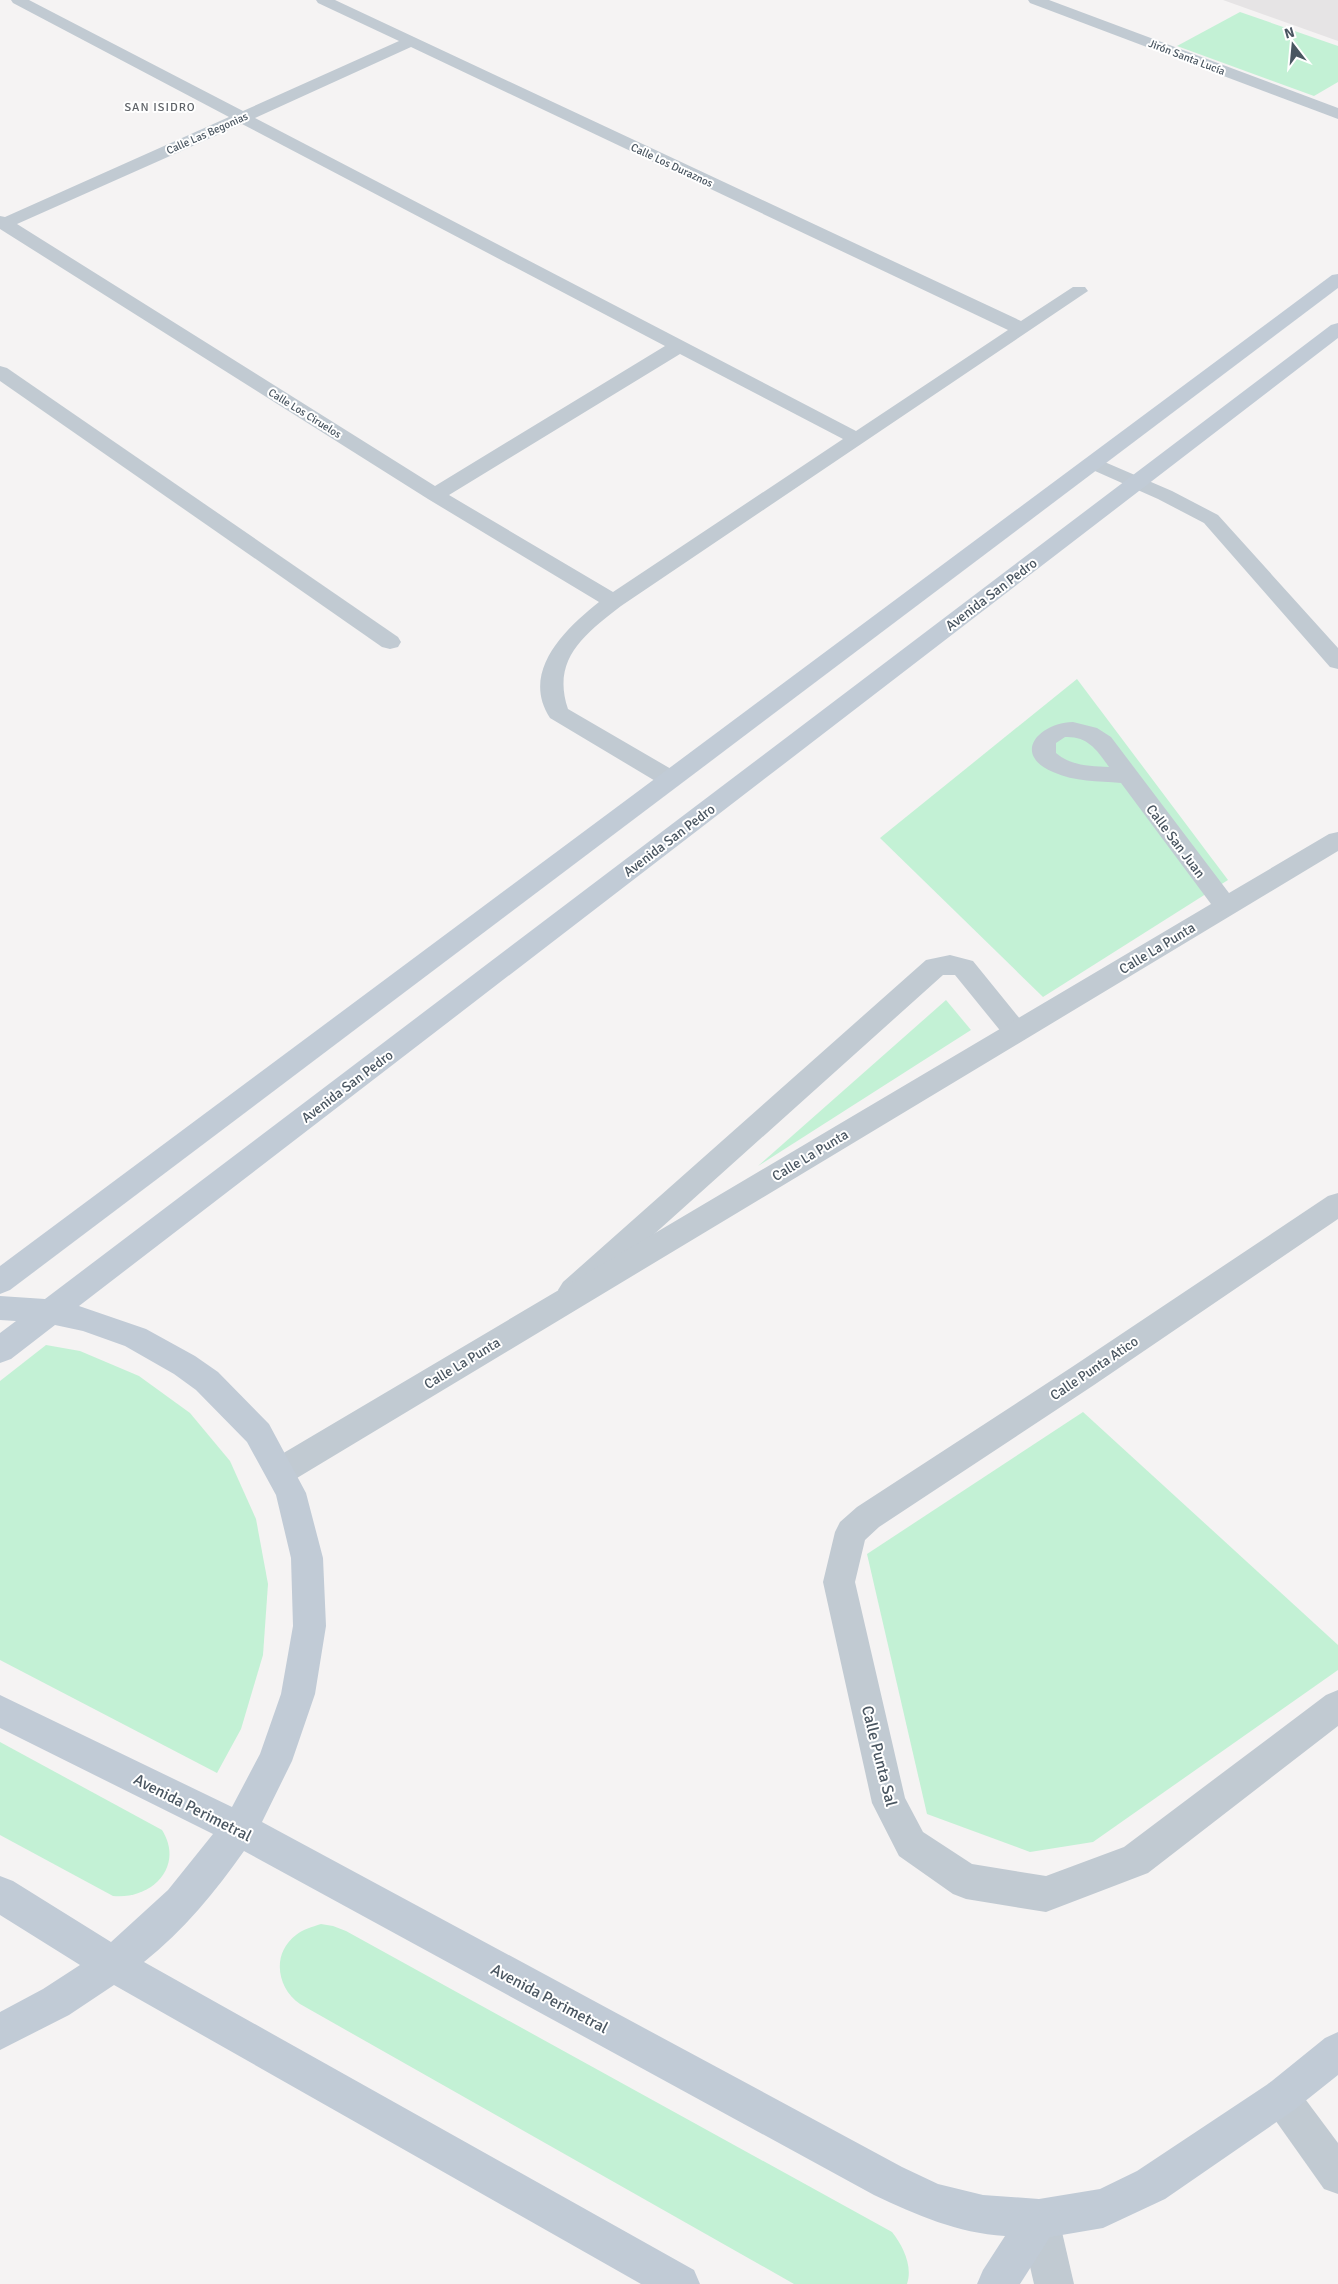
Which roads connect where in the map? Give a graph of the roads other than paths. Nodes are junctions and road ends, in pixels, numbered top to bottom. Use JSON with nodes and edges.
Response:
{"nodes":[{"id":1,"x":18,"y":0,"type":"edge"},
{"id":2,"x":323,"y":0,"type":"edge"},
{"id":3,"x":1035,"y":0,"type":"edge"},
{"id":4,"x":410,"y":42,"type":"junction"},
{"id":5,"x":1338,"y":114,"type":"edge"},
{"id":6,"x":242,"y":117,"type":"junction"},
{"id":7,"x":2,"y":222,"type":"edge"},
{"id":8,"x":1338,"y":279,"type":"edge"},
{"id":9,"x":1079,"y":291,"type":"dead end"},
{"id":10,"x":1022,"y":329,"type":"junction"},
{"id":11,"x":1338,"y":329,"type":"edge"},
{"id":12,"x":679,"y":346,"type":"junction"},
{"id":13,"x":0,"y":372,"type":"edge"},
{"id":14,"x":857,"y":439,"type":"junction"},
{"id":15,"x":1092,"y":463,"type":"junction"},
{"id":16,"x":1137,"y":484,"type":"junction"},
{"id":17,"x":435,"y":495,"type":"junction"},
{"id":18,"x":613,"y":601,"type":"junction"},
{"id":19,"x":390,"y":642,"type":"dead end"},
{"id":20,"x":1338,"y":662,"type":"edge"},
{"id":21,"x":1127,"y":776,"type":"dead end"},
{"id":22,"x":670,"y":779,"type":"junction"},
{"id":23,"x":1338,"y":840,"type":"edge"},
{"id":24,"x":1226,"y":907,"type":"junction"},
{"id":25,"x":1016,"y":1032,"type":"junction"},
{"id":26,"x":1338,"y":1204,"type":"edge"},
{"id":27,"x":0,"y":1282,"type":"edge"},
{"id":28,"x":0,"y":1308,"type":"edge"},
{"id":29,"x":552,"y":1309,"type":"junction"},
{"id":30,"x":50,"y":1312,"type":"junction"},
{"id":31,"x":0,"y":1350,"type":"edge"},
{"id":32,"x":281,"y":1471,"type":"junction"},
{"id":33,"x":851,"y":1532,"type":"joint"},
{"id":34,"x":1338,"y":1706,"type":"edge"},
{"id":35,"x":0,"y":1710,"type":"edge"},
{"id":36,"x":239,"y":1829,"type":"junction"},
{"id":37,"x":0,"y":1894,"type":"edge"},
{"id":38,"x":112,"y":1964,"type":"junction"},
{"id":39,"x":0,"y":2031,"type":"edge"},
{"id":40,"x":1338,"y":2051,"type":"edge"},
{"id":41,"x":1281,"y":2097,"type":"junction"},
{"id":42,"x":1338,"y":2175,"type":"edge"},
{"id":43,"x":1040,"y":2219,"type":"junction"},
{"id":44,"x":680,"y":2284,"type":"edge"},
{"id":45,"x":997,"y":2284,"type":"edge"},
{"id":46,"x":1054,"y":2284,"type":"edge"}],
"edges":[{"from":1,"to":6,"type":"street"},
{"from":2,"to":4,"type":"street","name":"Calle Los Duraznos"},
{"from":3,"to":5,"type":"street","name":"Jirón Santa Lucía"},
{"from":4,"to":6,"type":"street","name":"Calle Las Begonias"},
{"from":4,"to":10,"type":"street","name":"Calle Los Duraznos"},
{"from":6,"to":7,"type":"street","name":"Calle Las Begonias"},
{"from":6,"to":12,"type":"street"},
{"from":7,"to":17,"type":"street","name":"Calle Los Ciruelos"},
{"from":8,"to":15,"type":"street"},
{"from":9,"to":10,"type":"street"},
{"from":10,"to":14,"type":"street"},
{"from":11,"to":16,"type":"street","name":"Avenida San Pedro"},
{"from":12,"to":14,"type":"street"},
{"from":12,"to":17,"type":"street"},
{"from":13,"to":19,"type":"street"},
{"from":14,"to":18,"type":"street"},
{"from":15,"to":16,"type":"street"},
{"from":15,"to":22,"type":"street"},
{"from":16,"to":20,"type":"street"},
{"from":16,"to":30,"type":"street","name":"Avenida San Pedro"},
{"from":17,"to":18,"type":"street","name":"Calle Los Ciruelos"},
{"from":18,"to":22,"type":"street"},
{"from":21,"to":24,"type":"street","name":"Calle San Juan"},
{"from":22,"to":27,"type":"street"},
{"from":23,"to":24,"type":"street","name":"Calle La Punta"},
{"from":24,"to":25,"type":"street","name":"Calle La Punta"},
{"from":25,"to":29,"type":"street","name":"Calle La Punta"},
{"from":25,"to":29,"type":"street"},
{"from":26,"to":33,"type":"street","name":"Calle Punta Atico"},
{"from":28,"to":30,"type":"street"},
{"from":29,"to":32,"type":"street","name":"Calle La Punta"},
{"from":30,"to":31,"type":"street","name":"Avenida San Pedro"},
{"from":30,"to":32,"type":"street"},
{"from":32,"to":36,"type":"street"},
{"from":33,"to":34,"type":"street","name":"Calle Punta Sal"},
{"from":35,"to":36,"type":"street","name":"Avenida Perimetral"},
{"from":36,"to":38,"type":"street"},
{"from":36,"to":43,"type":"street","name":"Avenida Perimetral"},
{"from":37,"to":38,"type":"street"},
{"from":38,"to":39,"type":"street"},
{"from":38,"to":44,"type":"street"},
{"from":40,"to":41,"type":"street","name":"Avenida Perimetral"},
{"from":41,"to":42,"type":"street"},
{"from":41,"to":43,"type":"street","name":"Avenida Perimetral"},
{"from":43,"to":45,"type":"street"},
{"from":43,"to":46,"type":"street"}]}
